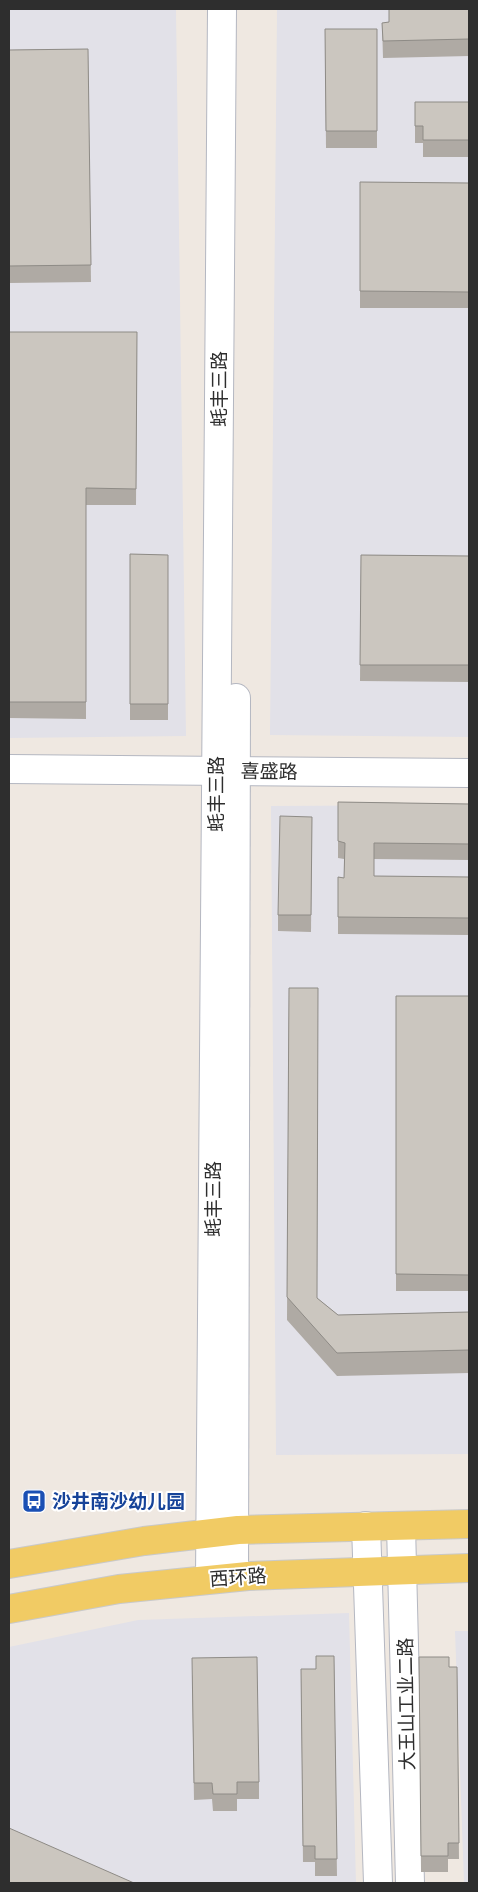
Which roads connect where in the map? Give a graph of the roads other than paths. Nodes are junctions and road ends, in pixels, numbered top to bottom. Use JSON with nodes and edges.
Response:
{"nodes":[{"id":1,"x":222,"y":9,"type":"edge"},
{"id":2,"x":238,"y":9,"type":"edge"},
{"id":3,"x":9,"y":769,"type":"edge"},
{"id":4,"x":226,"y":771,"type":"junction"},
{"id":5,"x":469,"y":773,"type":"edge"},
{"id":6,"x":469,"y":1524,"type":"edge"},
{"id":7,"x":366,"y":1526,"type":"junction"},
{"id":8,"x":401,"y":1526,"type":"junction"},
{"id":9,"x":222,"y":1532,"type":"junction"},
{"id":10,"x":9,"y":1564,"type":"edge"},
{"id":11,"x":469,"y":1568,"type":"edge"},
{"id":12,"x":403,"y":1570,"type":"junction"},
{"id":13,"x":369,"y":1571,"type":"junction"},
{"id":14,"x":222,"y":1578,"type":"junction"},
{"id":15,"x":9,"y":1610,"type":"edge"},
{"id":16,"x":378,"y":1883,"type":"edge"},
{"id":17,"x":410,"y":1883,"type":"edge"}],
"edges":[{"from":1,"to":4,"type":"street","name":"蚝丰三路"},
{"from":2,"to":4,"type":"street","name":"蚝丰三路"},
{"from":3,"to":4,"type":"street","name":"喜盛路"},
{"from":4,"to":5,"type":"street","name":"喜盛路"},
{"from":4,"to":9,"type":"street","name":"蚝丰三路"},
{"from":6,"to":8,"type":"main road"},
{"from":7,"to":8,"type":"main road"},
{"from":7,"to":9,"type":"main road"},
{"from":7,"to":13,"type":"street","name":"大王山工业二路"},
{"from":8,"to":12,"type":"street","name":"大王山工业二路"},
{"from":9,"to":10,"type":"main road"},
{"from":9,"to":14,"type":"street","name":"蚝丰三路"},
{"from":11,"to":12,"type":"main road","name":"西环路"},
{"from":12,"to":13,"type":"main road","name":"西环路"},
{"from":12,"to":17,"type":"street","name":"大王山工业二路"},
{"from":13,"to":14,"type":"main road","name":"西环路"},
{"from":13,"to":16,"type":"street","name":"大王山工业二路"},
{"from":14,"to":15,"type":"main road","name":"西环路"}]}
